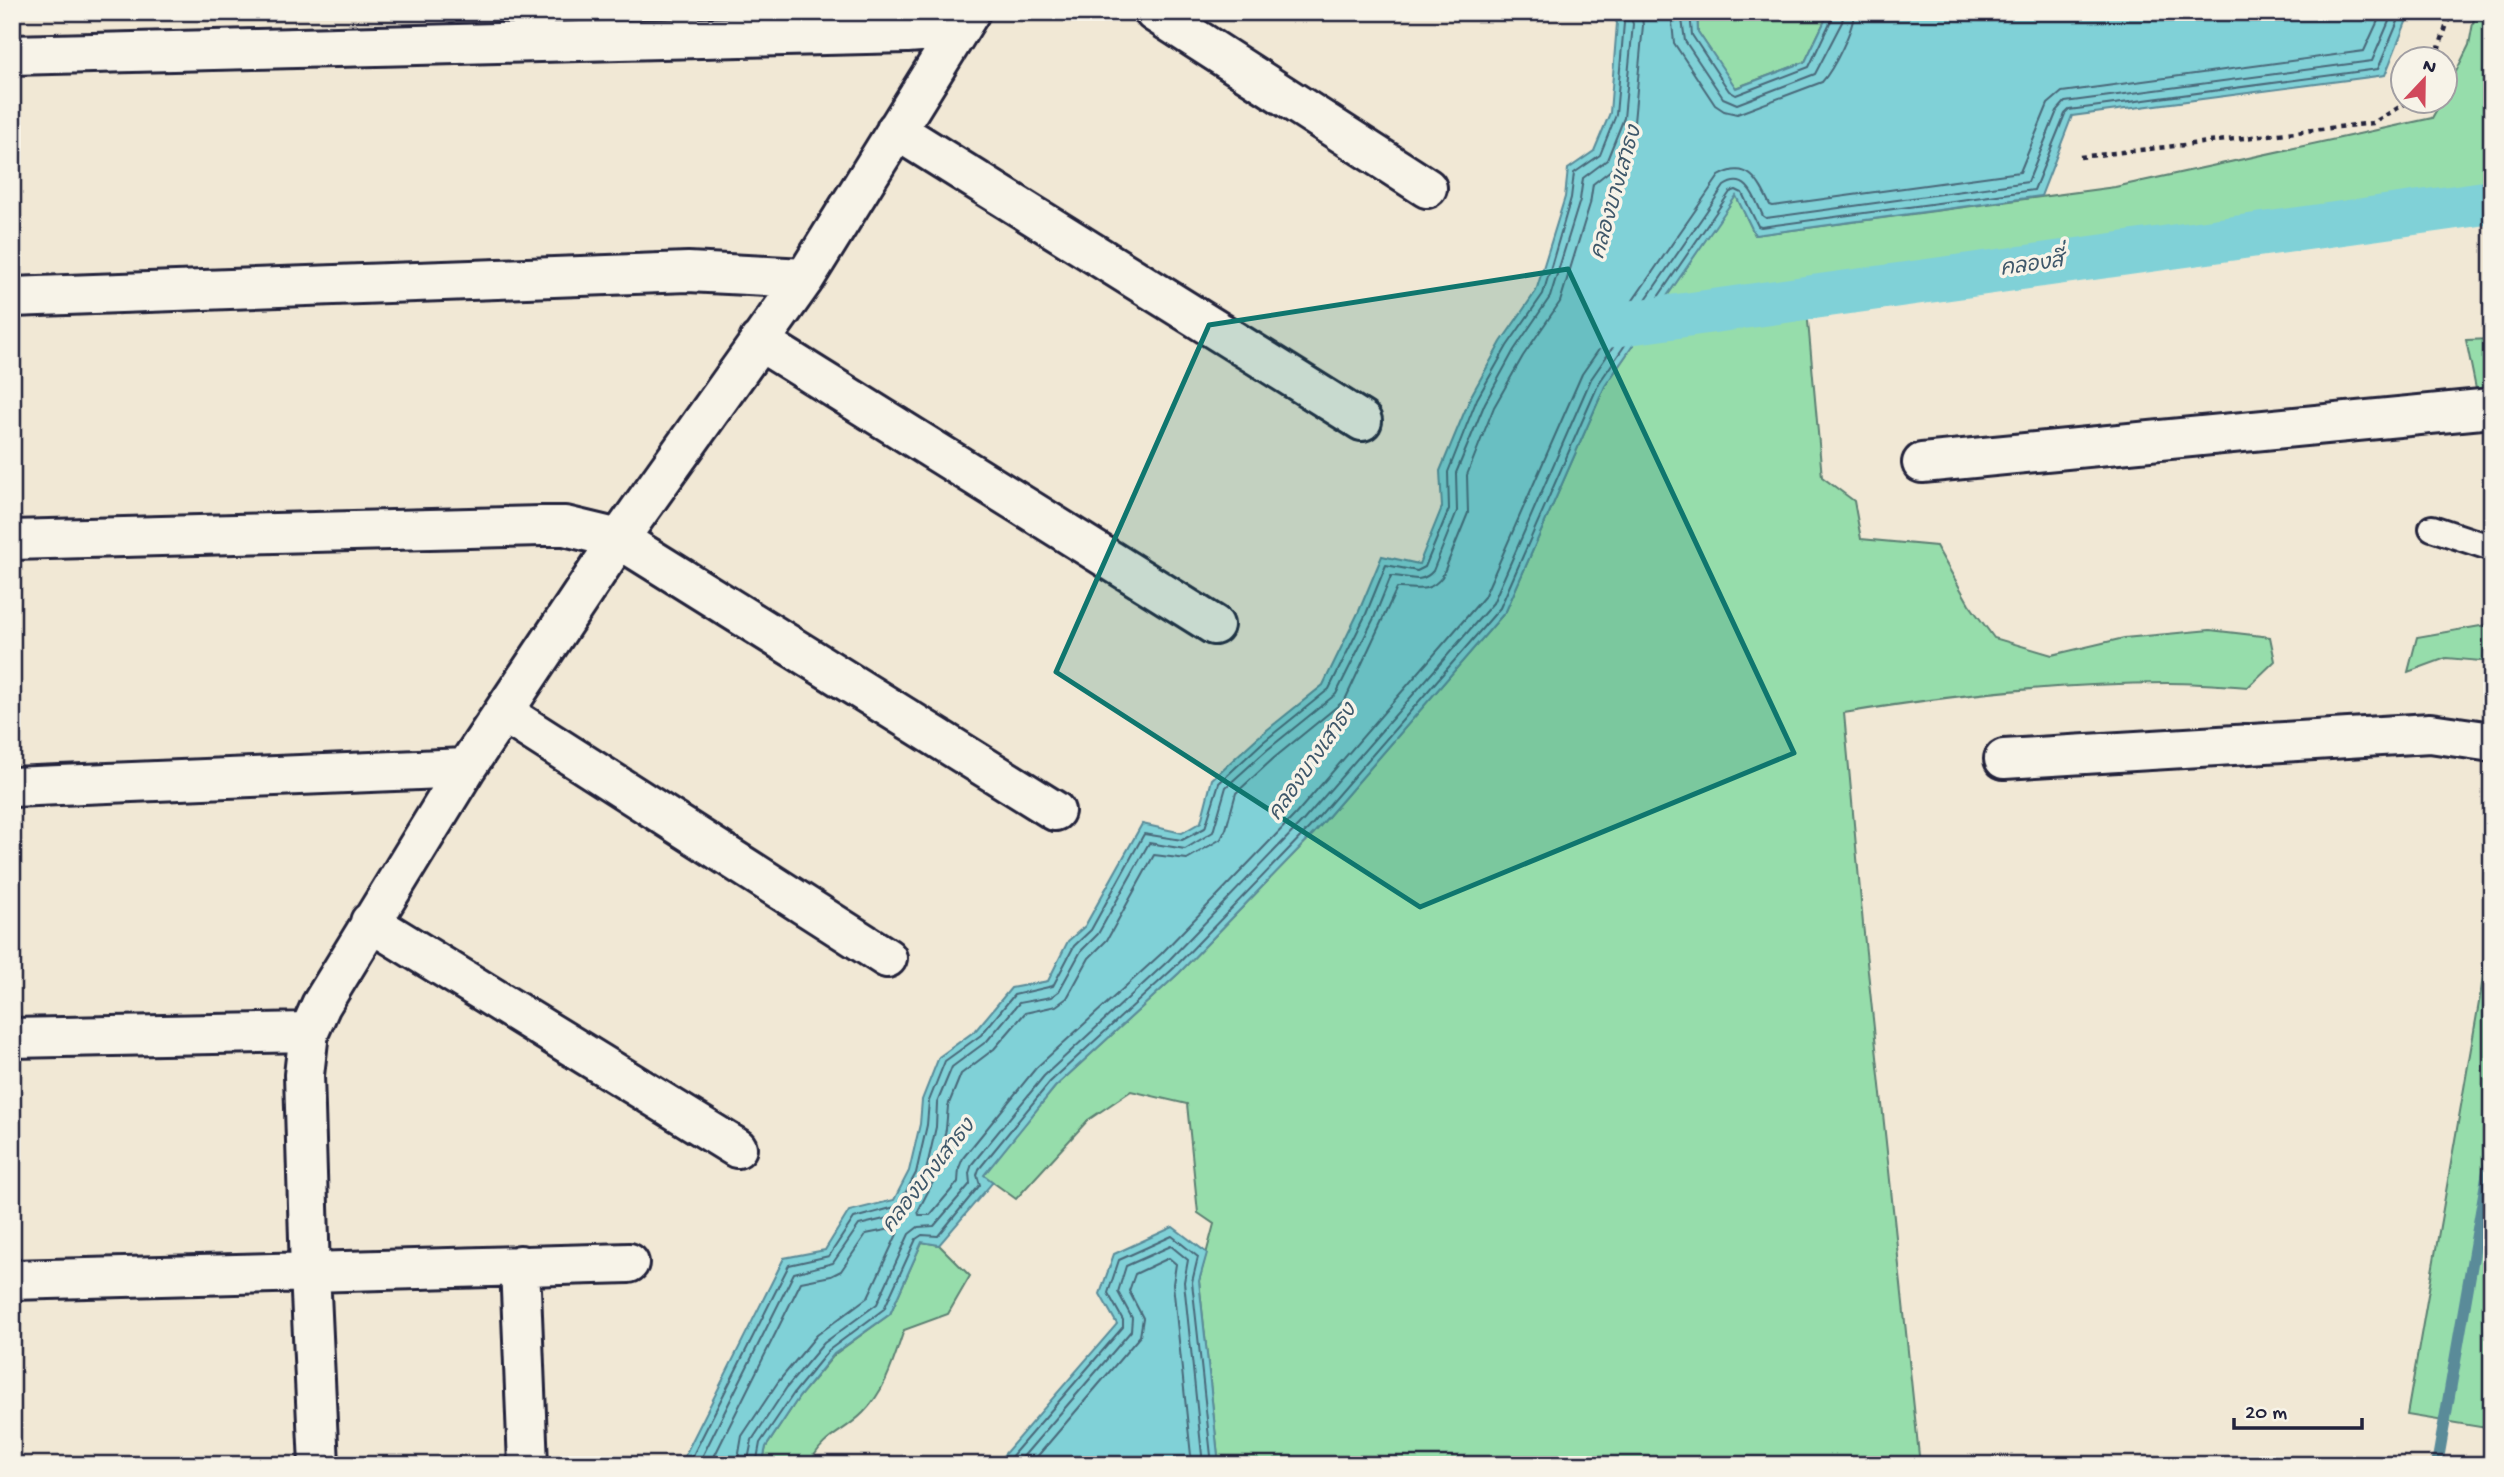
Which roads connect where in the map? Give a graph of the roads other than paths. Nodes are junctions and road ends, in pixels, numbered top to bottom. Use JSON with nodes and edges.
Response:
{"nodes":[{"id":1,"x":1154,"y":12,"type":"edge"},
{"id":2,"x":965,"y":21,"type":"edge"},
{"id":3,"x":12,"y":55,"type":"edge"},
{"id":4,"x":897,"y":130,"type":"junction"},
{"id":5,"x":1427,"y":188,"type":"dead end"},
{"id":6,"x":805,"y":278,"type":"junction"},
{"id":7,"x":12,"y":297,"type":"edge"},
{"id":8,"x":759,"y":341,"type":"junction"},
{"id":9,"x":2492,"y":408,"type":"edge"},
{"id":10,"x":1362,"y":421,"type":"dead end"},
{"id":11,"x":1922,"y":463,"type":"dead end"},
{"id":12,"x":2432,"y":528,"type":"dead end"},
{"id":13,"x":619,"y":538,"type":"junction"},
{"id":14,"x":12,"y":540,"type":"edge"},
{"id":15,"x":2492,"y":548,"type":"edge"},
{"id":16,"x":1214,"y":625,"type":"dead end"},
{"id":17,"x":504,"y":713,"type":"junction"},
{"id":18,"x":2492,"y":742,"type":"edge"},
{"id":19,"x":2004,"y":759,"type":"dead end"},
{"id":20,"x":466,"y":768,"type":"junction"},
{"id":21,"x":12,"y":787,"type":"edge"},
{"id":22,"x":1055,"y":811,"type":"dead end"},
{"id":23,"x":370,"y":922,"type":"junction"},
{"id":24,"x":887,"y":958,"type":"dead end"},
{"id":25,"x":309,"y":1032,"type":"junction"},
{"id":26,"x":12,"y":1038,"type":"edge"},
{"id":27,"x":737,"y":1148,"type":"dead end"},
{"id":28,"x":629,"y":1263,"type":"dead end"},
{"id":29,"x":520,"y":1265,"type":"junction"},
{"id":30,"x":310,"y":1272,"type":"junction"},
{"id":31,"x":12,"y":1280,"type":"edge"},
{"id":32,"x":319,"y":1465,"type":"edge"},
{"id":33,"x":528,"y":1465,"type":"edge"}],
"edges":[{"from":1,"to":5,"type":"street"},
{"from":2,"to":3,"type":"street"},
{"from":2,"to":4,"type":"street"},
{"from":4,"to":6,"type":"street"},
{"from":4,"to":10,"type":"street"},
{"from":6,"to":7,"type":"street"},
{"from":6,"to":8,"type":"street"},
{"from":8,"to":13,"type":"street"},
{"from":8,"to":16,"type":"street"},
{"from":9,"to":11,"type":"street"},
{"from":12,"to":15,"type":"lane"},
{"from":13,"to":14,"type":"street"},
{"from":13,"to":17,"type":"street"},
{"from":13,"to":22,"type":"street"},
{"from":17,"to":20,"type":"street"},
{"from":17,"to":24,"type":"street"},
{"from":18,"to":19,"type":"street"},
{"from":20,"to":21,"type":"street"},
{"from":20,"to":23,"type":"street"},
{"from":23,"to":25,"type":"street"},
{"from":23,"to":27,"type":"street"},
{"from":25,"to":26,"type":"street"},
{"from":25,"to":30,"type":"street"},
{"from":28,"to":29,"type":"street"},
{"from":29,"to":30,"type":"street"},
{"from":29,"to":33,"type":"street"},
{"from":30,"to":31,"type":"street"},
{"from":30,"to":32,"type":"street"}]}
